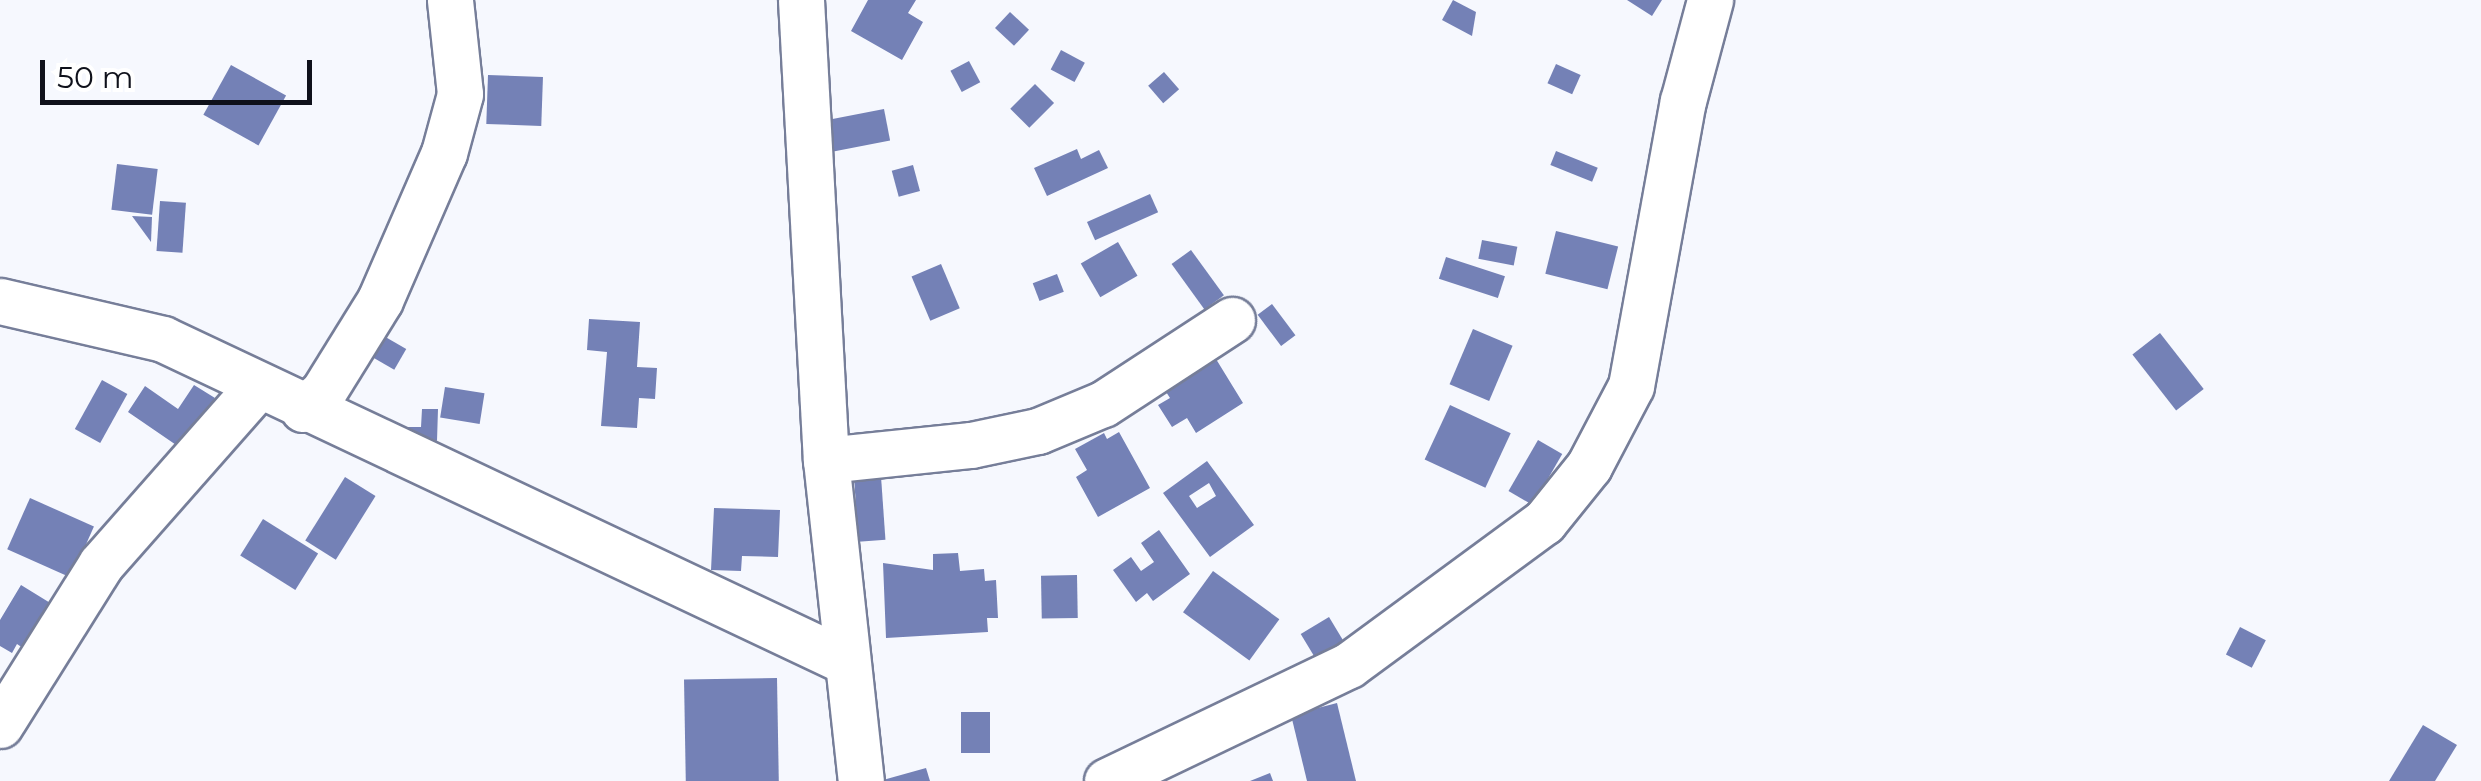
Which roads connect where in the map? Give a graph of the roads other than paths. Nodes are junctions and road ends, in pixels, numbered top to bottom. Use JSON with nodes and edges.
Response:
{"nodes":[{"id":1,"x":450,"y":0,"type":"edge"},
{"id":2,"x":801,"y":0,"type":"edge"},
{"id":3,"x":1710,"y":0,"type":"edge"},
{"id":4,"x":0,"y":301,"type":"edge"},
{"id":5,"x":1232,"y":320,"type":"dead end"},
{"id":6,"x":258,"y":386,"type":"junction"},
{"id":7,"x":302,"y":410,"type":"junction"},
{"id":8,"x":826,"y":460,"type":"junction"},
{"id":9,"x":845,"y":661,"type":"junction"},
{"id":10,"x":0,"y":725,"type":"edge"},
{"id":11,"x":861,"y":781,"type":"edge"},
{"id":12,"x":1107,"y":781,"type":"edge"}],
"edges":[{"from":1,"to":7,"type":"street"},
{"from":2,"to":8,"type":"street"},
{"from":3,"to":12,"type":"street"},
{"from":4,"to":6,"type":"street"},
{"from":5,"to":8,"type":"street"},
{"from":6,"to":7,"type":"street"},
{"from":6,"to":10,"type":"street"},
{"from":7,"to":9,"type":"street"},
{"from":8,"to":9,"type":"street"},
{"from":9,"to":11,"type":"street"}]}
